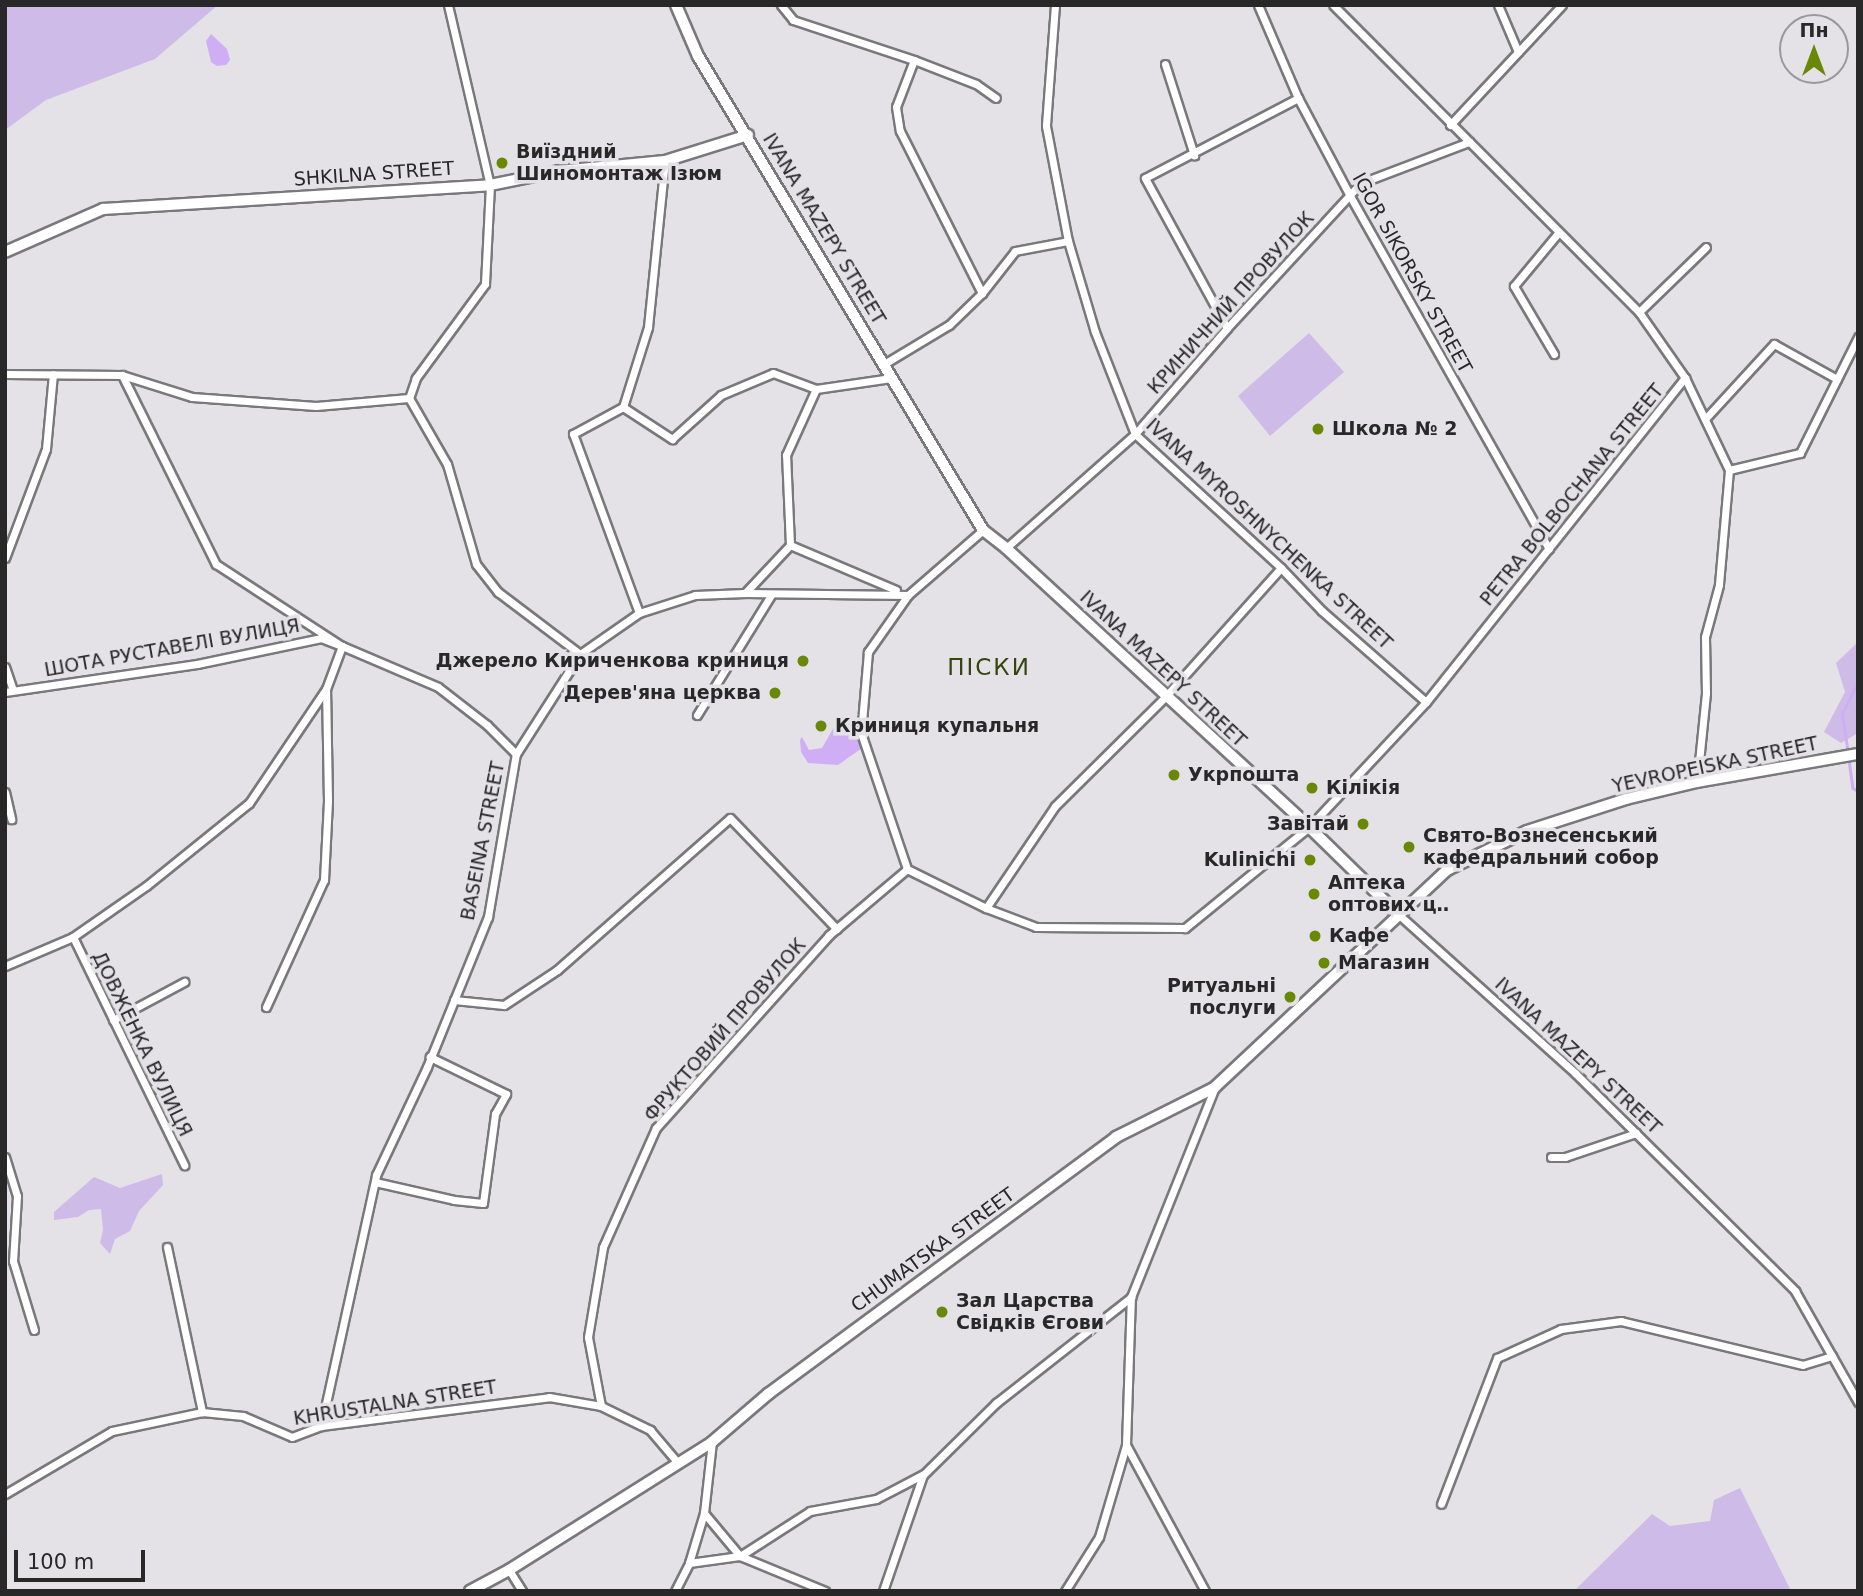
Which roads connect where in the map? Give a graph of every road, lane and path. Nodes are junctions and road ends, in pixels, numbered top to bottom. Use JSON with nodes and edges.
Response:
{"nodes":[{"id":1,"x":448,"y":5,"type":"edge"},
{"id":2,"x":676,"y":5,"type":"edge"},
{"id":3,"x":781,"y":5,"type":"edge"},
{"id":4,"x":1055,"y":5,"type":"edge"},
{"id":5,"x":1258,"y":5,"type":"edge"},
{"id":6,"x":1333,"y":5,"type":"edge"},
{"id":7,"x":1498,"y":5,"type":"edge"},
{"id":8,"x":1562,"y":5,"type":"edge"},
{"id":9,"x":1518,"y":52,"type":"junction"},
{"id":10,"x":914,"y":60,"type":"junction"},
{"id":11,"x":1165,"y":64,"type":"dead end"},
{"id":12,"x":996,"y":97,"type":"dead end"},
{"id":13,"x":1298,"y":97,"type":"junction"},
{"id":14,"x":1450,"y":125,"type":"junction"},
{"id":15,"x":748,"y":135,"type":"junction"},
{"id":16,"x":1469,"y":142,"type":"junction"},
{"id":17,"x":1194,"y":155,"type":"junction"},
{"id":18,"x":665,"y":161,"type":"junction"},
{"id":19,"x":490,"y":185,"type":"junction"},
{"id":20,"x":1350,"y":196,"type":"junction"},
{"id":21,"x":1558,"y":233,"type":"junction"},
{"id":22,"x":1068,"y":240,"type":"junction"},
{"id":23,"x":1706,"y":247,"type":"dead end"},
{"id":24,"x":5,"y":252,"type":"edge"},
{"id":25,"x":982,"y":293,"type":"junction"},
{"id":26,"x":1639,"y":312,"type":"junction"},
{"id":27,"x":1227,"y":328,"type":"junction"},
{"id":28,"x":1858,"y":337,"type":"edge"},
{"id":29,"x":1554,"y":354,"type":"dead end"},
{"id":30,"x":884,"y":364,"type":"junction"},
{"id":31,"x":5,"y":374,"type":"edge"},
{"id":32,"x":52,"y":374,"type":"junction"},
{"id":33,"x":122,"y":375,"type":"junction"},
{"id":34,"x":891,"y":378,"type":"junction"},
{"id":35,"x":1685,"y":378,"type":"junction"},
{"id":36,"x":1837,"y":379,"type":"junction"},
{"id":37,"x":816,"y":389,"type":"junction"},
{"id":38,"x":409,"y":398,"type":"junction"},
{"id":39,"x":624,"y":407,"type":"junction"},
{"id":40,"x":1705,"y":419,"type":"junction"},
{"id":41,"x":1135,"y":434,"type":"junction"},
{"id":42,"x":1729,"y":470,"type":"junction"},
{"id":43,"x":983,"y":530,"type":"junction"},
{"id":44,"x":790,"y":545,"type":"junction"},
{"id":45,"x":1006,"y":548,"type":"junction"},
{"id":46,"x":1549,"y":550,"type":"junction"},
{"id":47,"x":5,"y":558,"type":"edge"},
{"id":48,"x":1281,"y":568,"type":"junction"},
{"id":49,"x":745,"y":593,"type":"junction"},
{"id":50,"x":904,"y":594,"type":"junction"},
{"id":51,"x":771,"y":595,"type":"junction"},
{"id":52,"x":639,"y":613,"type":"junction"},
{"id":53,"x":342,"y":646,"type":"junction"},
{"id":54,"x":580,"y":654,"type":"junction"},
{"id":55,"x":5,"y":667,"type":"edge"},
{"id":56,"x":326,"y":689,"type":"junction"},
{"id":57,"x":9,"y":691,"type":"edge"},
{"id":58,"x":1166,"y":696,"type":"junction"},
{"id":59,"x":1426,"y":702,"type":"junction"},
{"id":60,"x":697,"y":715,"type":"dead end"},
{"id":61,"x":516,"y":754,"type":"junction"},
{"id":62,"x":1858,"y":754,"type":"edge"},
{"id":63,"x":1697,"y":782,"type":"junction"},
{"id":64,"x":5,"y":792,"type":"edge"},
{"id":65,"x":11,"y":819,"type":"dead end"},
{"id":66,"x":1309,"y":827,"type":"junction"},
{"id":67,"x":907,"y":869,"type":"junction"},
{"id":68,"x":986,"y":908,"type":"junction"},
{"id":69,"x":1398,"y":914,"type":"junction"},
{"id":70,"x":837,"y":929,"type":"junction"},
{"id":71,"x":73,"y":936,"type":"junction"},
{"id":72,"x":5,"y":966,"type":"edge"},
{"id":73,"x":184,"y":982,"type":"dead end"},
{"id":74,"x":454,"y":1000,"type":"junction"},
{"id":75,"x":267,"y":1007,"type":"dead end"},
{"id":76,"x":113,"y":1020,"type":"junction"},
{"id":77,"x":430,"y":1057,"type":"junction"},
{"id":78,"x":1214,"y":1088,"type":"junction"},
{"id":79,"x":1636,"y":1133,"type":"junction"},
{"id":80,"x":5,"y":1157,"type":"edge"},
{"id":81,"x":1551,"y":1157,"type":"dead end"},
{"id":82,"x":184,"y":1165,"type":"dead end"},
{"id":83,"x":375,"y":1182,"type":"junction"},
{"id":84,"x":167,"y":1247,"type":"dead end"},
{"id":85,"x":9,"y":1263,"type":"edge"},
{"id":86,"x":1131,"y":1297,"type":"junction"},
{"id":87,"x":34,"y":1330,"type":"dead end"},
{"id":88,"x":1832,"y":1356,"type":"junction"},
{"id":89,"x":1858,"y":1402,"type":"edge"},
{"id":90,"x":601,"y":1406,"type":"junction"},
{"id":91,"x":202,"y":1412,"type":"junction"},
{"id":92,"x":321,"y":1426,"type":"junction"},
{"id":93,"x":712,"y":1442,"type":"junction"},
{"id":94,"x":1126,"y":1445,"type":"junction"},
{"id":95,"x":678,"y":1463,"type":"junction"},
{"id":96,"x":923,"y":1475,"type":"junction"},
{"id":97,"x":5,"y":1494,"type":"edge"},
{"id":98,"x":1441,"y":1504,"type":"dead end"},
{"id":99,"x":704,"y":1513,"type":"junction"},
{"id":100,"x":740,"y":1556,"type":"junction"},
{"id":101,"x":689,"y":1563,"type":"junction"},
{"id":102,"x":509,"y":1570,"type":"junction"},
{"id":103,"x":470,"y":1591,"type":"edge"},
{"id":104,"x":522,"y":1591,"type":"edge"},
{"id":105,"x":675,"y":1591,"type":"edge"},
{"id":106,"x":825,"y":1591,"type":"edge"},
{"id":107,"x":883,"y":1591,"type":"edge"},
{"id":108,"x":1065,"y":1591,"type":"edge"},
{"id":109,"x":1205,"y":1591,"type":"edge"}],
"edges":[{"from":1,"to":19,"type":"street"},
{"from":2,"to":15,"type":"street","name":"IVANA MAZEPY STREET"},
{"from":3,"to":10,"type":"street"},
{"from":4,"to":22,"type":"street","name":"IVANA MYROSHNYCHENKA STREET"},
{"from":5,"to":13,"type":"street","name":"IGOR SIKORSKY STREET"},
{"from":6,"to":14,"type":"street","name":"PETRA BOLBOCHANA STREET"},
{"from":7,"to":9,"type":"street"},
{"from":8,"to":9,"type":"street"},
{"from":9,"to":14,"type":"street"},
{"from":10,"to":12,"type":"street"},
{"from":10,"to":25,"type":"street"},
{"from":11,"to":17,"type":"street"},
{"from":13,"to":17,"type":"street"},
{"from":13,"to":20,"type":"street","name":"IGOR SIKORSKY STREET"},
{"from":14,"to":16,"type":"street","name":"PETRA BOLBOCHANA STREET"},
{"from":15,"to":18,"type":"street","name":"SHKILNA STREET"},
{"from":15,"to":30,"type":"street","name":"IVANA MAZEPY STREET"},
{"from":16,"to":20,"type":"street","name":"КРИНИЧНИЙ ПРОВУЛОК"},
{"from":16,"to":21,"type":"street","name":"PETRA BOLBOCHANA STREET"},
{"from":17,"to":27,"type":"street"},
{"from":18,"to":19,"type":"street","name":"SHKILNA STREET"},
{"from":18,"to":39,"type":"street"},
{"from":19,"to":24,"type":"street","name":"SHKILNA STREET"},
{"from":19,"to":38,"type":"street"},
{"from":20,"to":27,"type":"street","name":"КРИНИЧНИЙ ПРОВУЛОК"},
{"from":20,"to":46,"type":"street","name":"IGOR SIKORSKY STREET"},
{"from":21,"to":26,"type":"street","name":"PETRA BOLBOCHANA STREET"},
{"from":21,"to":29,"type":"street"},
{"from":22,"to":25,"type":"street"},
{"from":22,"to":41,"type":"street","name":"IVANA MYROSHNYCHENKA STREET"},
{"from":23,"to":26,"type":"street"},
{"from":25,"to":30,"type":"street"},
{"from":26,"to":35,"type":"street","name":"PETRA BOLBOCHANA STREET"},
{"from":27,"to":41,"type":"street","name":"КРИНИЧНИЙ ПРОВУЛОК"},
{"from":28,"to":36,"type":"street"},
{"from":30,"to":34,"type":"street","name":"IVANA MAZEPY STREET"},
{"from":31,"to":32,"type":"street"},
{"from":32,"to":33,"type":"street"},
{"from":32,"to":47,"type":"street"},
{"from":33,"to":38,"type":"street"},
{"from":33,"to":53,"type":"street"},
{"from":34,"to":37,"type":"street"},
{"from":34,"to":43,"type":"street","name":"IVANA MAZEPY STREET"},
{"from":35,"to":40,"type":"street"},
{"from":35,"to":46,"type":"street","name":"PETRA BOLBOCHANA STREET"},
{"from":36,"to":40,"type":"street"},
{"from":36,"to":42,"type":"street"},
{"from":37,"to":39,"type":"street"},
{"from":37,"to":44,"type":"street"},
{"from":38,"to":54,"type":"street"},
{"from":39,"to":52,"type":"street"},
{"from":40,"to":42,"type":"street"},
{"from":41,"to":45,"type":"street","name":"КРИНИЧНИЙ ПРОВУЛОК"},
{"from":41,"to":48,"type":"street","name":"IVANA MYROSHNYCHENKA STREET"},
{"from":42,"to":63,"type":"street"},
{"from":43,"to":45,"type":"street","name":"IVANA MAZEPY STREET"},
{"from":43,"to":50,"type":"street"},
{"from":44,"to":49,"type":"street"},
{"from":44,"to":50,"type":"street"},
{"from":45,"to":58,"type":"street","name":"IVANA MAZEPY STREET"},
{"from":46,"to":59,"type":"street","name":"PETRA BOLBOCHANA STREET"},
{"from":48,"to":58,"type":"street"},
{"from":48,"to":59,"type":"street","name":"IVANA MYROSHNYCHENKA STREET"},
{"from":49,"to":51,"type":"street","name":"BASEINA STREET"},
{"from":49,"to":52,"type":"street","name":"BASEINA STREET"},
{"from":50,"to":51,"type":"street","name":"BASEINA STREET"},
{"from":50,"to":67,"type":"street"},
{"from":51,"to":60,"type":"street"},
{"from":52,"to":54,"type":"street","name":"BASEINA STREET"},
{"from":53,"to":56,"type":"street"},
{"from":53,"to":57,"type":"street","name":"ШОТА РУСТАВЕЛІ ВУЛИЦЯ"},
{"from":53,"to":61,"type":"street"},
{"from":54,"to":61,"type":"street","name":"BASEINA STREET"},
{"from":55,"to":57,"type":"street"},
{"from":56,"to":71,"type":"street"},
{"from":56,"to":75,"type":"street"},
{"from":58,"to":66,"type":"street","name":"IVANA MAZEPY STREET"},
{"from":58,"to":68,"type":"street"},
{"from":59,"to":66,"type":"street","name":"PETRA BOLBOCHANA STREET"},
{"from":61,"to":74,"type":"street","name":"BASEINA STREET"},
{"from":62,"to":63,"type":"street","name":"YEVROPEISKA STREET"},
{"from":63,"to":69,"type":"street","name":"YEVROPEISKA STREET"},
{"from":64,"to":65,"type":"street"},
{"from":66,"to":68,"type":"street","name":"PETRA BOLBOCHANA STREET"},
{"from":66,"to":69,"type":"street","name":"IVANA MAZEPY STREET"},
{"from":67,"to":68,"type":"street","name":"PETRA BOLBOCHANA STREET"},
{"from":67,"to":70,"type":"street","name":"ФРУКТОВИЙ ПРОВУЛОК"},
{"from":69,"to":78,"type":"street","name":"CHUMATSKA STREET"},
{"from":69,"to":79,"type":"street","name":"IVANA MAZEPY STREET"},
{"from":70,"to":74,"type":"street"},
{"from":70,"to":90,"type":"street","name":"ФРУКТОВИЙ ПРОВУЛОК"},
{"from":71,"to":72,"type":"street"},
{"from":71,"to":76,"type":"street","name":"ДОВЖЕНКА ВУЛИЦЯ"},
{"from":73,"to":76,"type":"street"},
{"from":74,"to":77,"type":"street","name":"BASEINA STREET"},
{"from":76,"to":82,"type":"street","name":"ДОВЖЕНКА ВУЛИЦЯ"},
{"from":77,"to":83,"type":"street","name":"BASEINA STREET"},
{"from":77,"to":83,"type":"street"},
{"from":78,"to":86,"type":"street"},
{"from":78,"to":93,"type":"street","name":"CHUMATSKA STREET"},
{"from":79,"to":81,"type":"street"},
{"from":79,"to":88,"type":"street","name":"IVANA MAZEPY STREET"},
{"from":80,"to":85,"type":"street"},
{"from":83,"to":92,"type":"street","name":"BASEINA STREET"},
{"from":84,"to":91,"type":"street"},
{"from":85,"to":87,"type":"street"},
{"from":86,"to":94,"type":"street"},
{"from":86,"to":96,"type":"street"},
{"from":88,"to":89,"type":"street","name":"IVANA MAZEPY STREET"},
{"from":88,"to":98,"type":"street"},
{"from":90,"to":92,"type":"street","name":"KHRUSTALNA STREET"},
{"from":90,"to":95,"type":"street","name":"KHRUSTALNA STREET"},
{"from":91,"to":92,"type":"street","name":"KHRUSTALNA STREET"},
{"from":91,"to":97,"type":"street","name":"KHRUSTALNA STREET"},
{"from":93,"to":95,"type":"street","name":"CHUMATSKA STREET"},
{"from":93,"to":99,"type":"street"},
{"from":94,"to":108,"type":"street"},
{"from":94,"to":109,"type":"street"},
{"from":95,"to":102,"type":"street","name":"CHUMATSKA STREET"},
{"from":96,"to":100,"type":"street"},
{"from":96,"to":107,"type":"street"},
{"from":99,"to":100,"type":"street"},
{"from":99,"to":101,"type":"street"},
{"from":100,"to":101,"type":"street"},
{"from":100,"to":106,"type":"street"},
{"from":101,"to":105,"type":"street"},
{"from":102,"to":103,"type":"street","name":"CHUMATSKA STREET"},
{"from":102,"to":104,"type":"street"}]}
